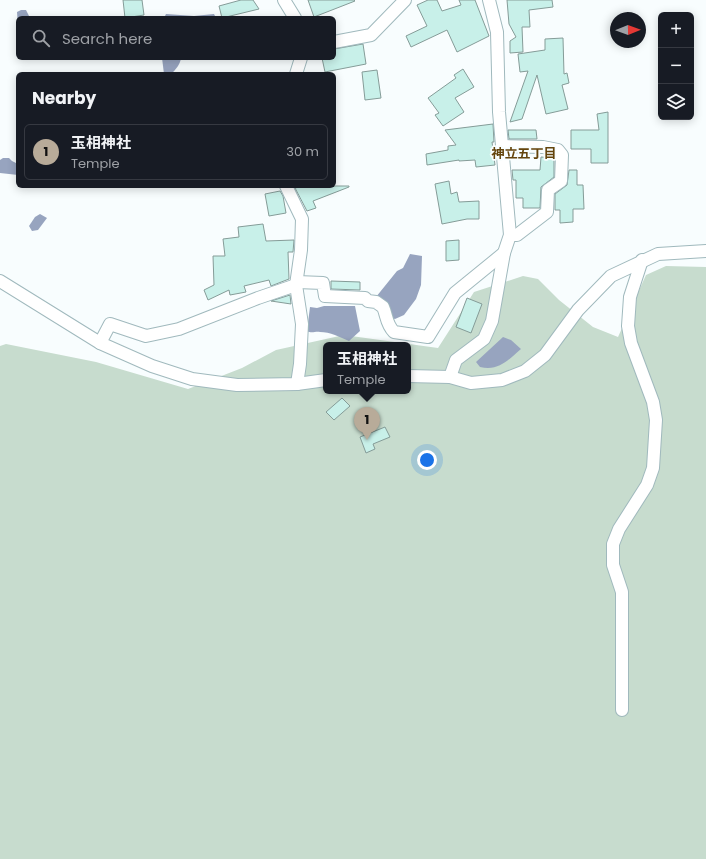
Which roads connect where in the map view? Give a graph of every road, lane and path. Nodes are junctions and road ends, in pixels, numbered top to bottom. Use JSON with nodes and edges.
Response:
{"nodes":[{"id":1,"x":284,"y":0,"type":"edge"},
{"id":2,"x":405,"y":0,"type":"edge"},
{"id":3,"x":489,"y":0,"type":"edge"},
{"id":4,"x":294,"y":16,"type":"edge"},
{"id":5,"x":336,"y":42,"type":"edge"},
{"id":6,"x":300,"y":60,"type":"edge"},
{"id":7,"x":296,"y":72,"type":"edge"},
{"id":8,"x":502,"y":146,"type":"junction"},
{"id":9,"x":287,"y":188,"type":"edge"},
{"id":10,"x":510,"y":235,"type":"junction"},
{"id":11,"x":706,"y":251,"type":"edge"},
{"id":12,"x":504,"y":253,"type":"junction"},
{"id":13,"x":642,"y":260,"type":"junction"},
{"id":14,"x":0,"y":281,"type":"edge"},
{"id":15,"x":297,"y":284,"type":"junction"},
{"id":16,"x":100,"y":343,"type":"junction"},
{"id":17,"x":411,"y":376,"type":"edge"},
{"id":18,"x":450,"y":377,"type":"junction"},
{"id":19,"x":323,"y":380,"type":"edge"},
{"id":20,"x":297,"y":384,"type":"junction"},
{"id":21,"x":622,"y":710,"type":"dead end"}],
"edges":[{"from":1,"to":4,"type":"street"},
{"from":2,"to":5,"type":"street"},
{"from":3,"to":8,"type":"street"},
{"from":6,"to":7,"type":"street"},
{"from":8,"to":10,"type":"street"},
{"from":8,"to":10,"type":"street"},
{"from":9,"to":15,"type":"street"},
{"from":10,"to":12,"type":"street"},
{"from":11,"to":13,"type":"street"},
{"from":12,"to":15,"type":"street"},
{"from":12,"to":18,"type":"street"},
{"from":13,"to":18,"type":"street"},
{"from":13,"to":21,"type":"street"},
{"from":14,"to":16,"type":"street"},
{"from":15,"to":16,"type":"street"},
{"from":15,"to":20,"type":"street"},
{"from":16,"to":20,"type":"street"},
{"from":17,"to":18,"type":"street"},
{"from":19,"to":20,"type":"street"}]}
